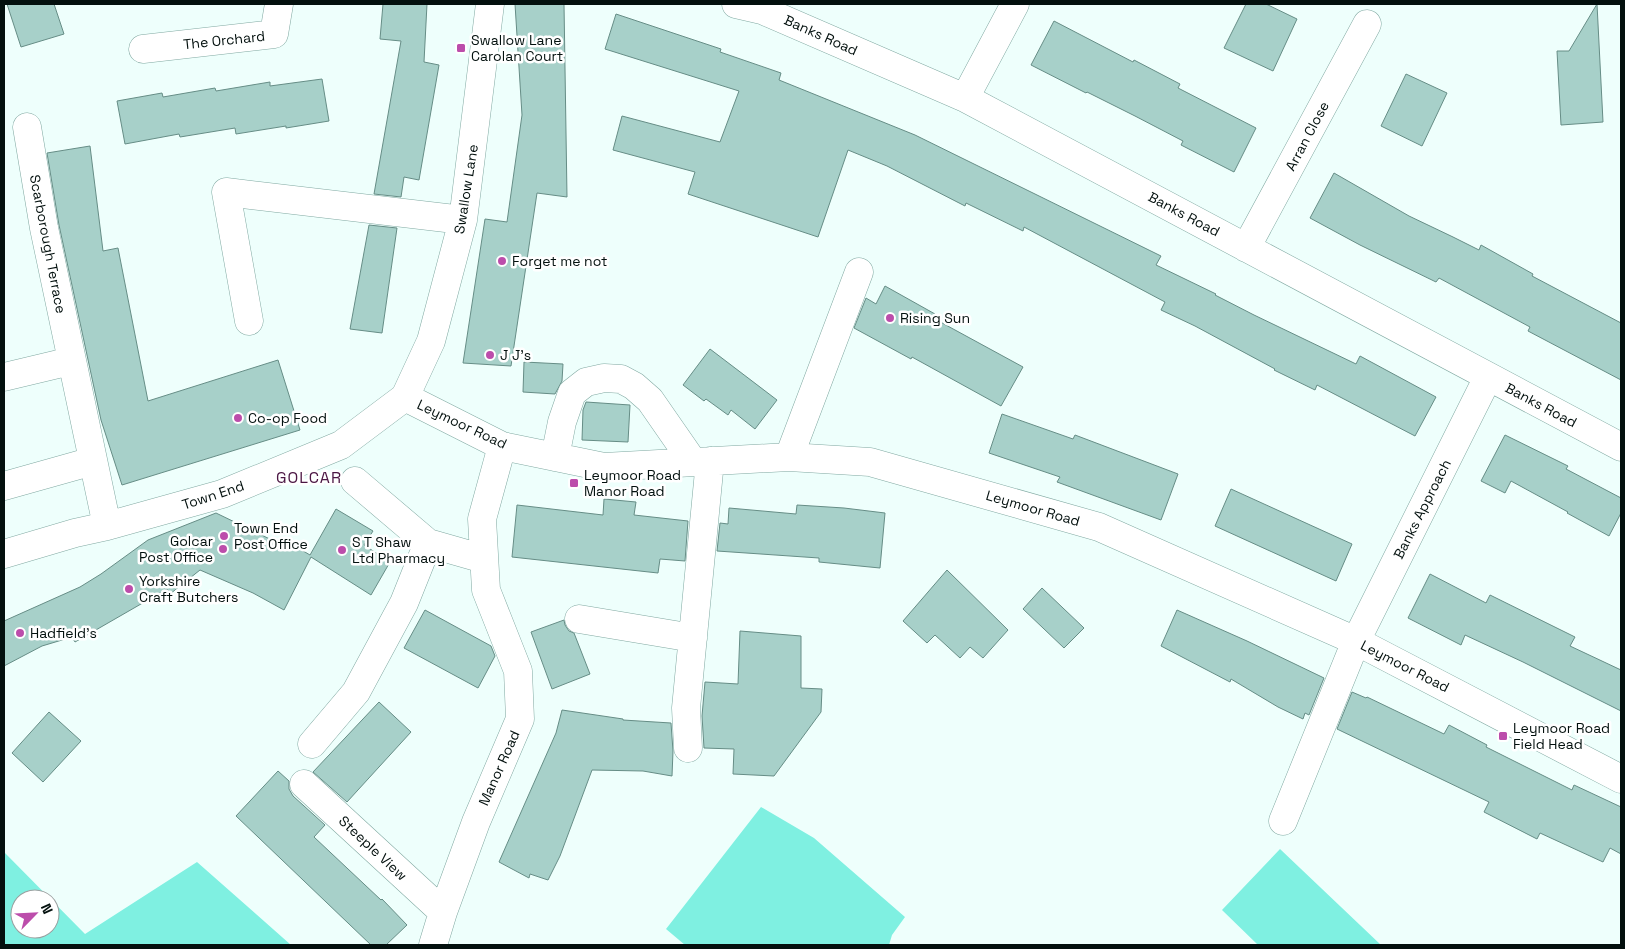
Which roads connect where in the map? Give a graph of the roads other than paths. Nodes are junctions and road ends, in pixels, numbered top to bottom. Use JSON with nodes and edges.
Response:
{"nodes":[{"id":1,"x":279,"y":4,"type":"edge"},
{"id":2,"x":490,"y":4,"type":"edge"},
{"id":3,"x":736,"y":4,"type":"edge"},
{"id":4,"x":1015,"y":4,"type":"edge"},
{"id":5,"x":1366,"y":24,"type":"dead end"},
{"id":6,"x":143,"y":49,"type":"dead end"},
{"id":7,"x":965,"y":98,"type":"junction"},
{"id":8,"x":26,"y":126,"type":"dead end"},
{"id":9,"x":463,"y":220,"type":"junction"},
{"id":10,"x":1246,"y":248,"type":"junction"},
{"id":11,"x":860,"y":272,"type":"dead end"},
{"id":12,"x":249,"y":321,"type":"dead end"},
{"id":13,"x":71,"y":360,"type":"junction"},
{"id":14,"x":1488,"y":376,"type":"junction"},
{"id":15,"x":4,"y":377,"type":"edge"},
{"id":16,"x":405,"y":396,"type":"junction"},
{"id":17,"x":502,"y":446,"type":"junction"},
{"id":18,"x":1621,"y":446,"type":"edge"},
{"id":19,"x":555,"y":457,"type":"junction"},
{"id":20,"x":789,"y":457,"type":"junction"},
{"id":21,"x":93,"y":461,"type":"junction"},
{"id":22,"x":702,"y":462,"type":"junction"},
{"id":23,"x":355,"y":481,"type":"dead end"},
{"id":24,"x":11,"y":483,"type":"edge"},
{"id":25,"x":107,"y":526,"type":"junction"},
{"id":26,"x":428,"y":543,"type":"junction"},
{"id":27,"x":4,"y":554,"type":"edge"},
{"id":28,"x":484,"y":559,"type":"junction"},
{"id":29,"x":579,"y":619,"type":"dead end"},
{"id":30,"x":693,"y":638,"type":"junction"},
{"id":31,"x":1356,"y":641,"type":"junction"},
{"id":32,"x":312,"y":744,"type":"dead end"},
{"id":33,"x":688,"y":748,"type":"dead end"},
{"id":34,"x":1621,"y":779,"type":"edge"},
{"id":35,"x":304,"y":784,"type":"dead end"},
{"id":36,"x":1283,"y":821,"type":"dead end"},
{"id":37,"x":440,"y":934,"type":"edge"}],
"edges":[{"from":1,"to":6,"type":"street","name":"The Orchard"},
{"from":2,"to":9,"type":"street","name":"Swallow Lane"},
{"from":3,"to":7,"type":"street","name":"Banks Road"},
{"from":4,"to":7,"type":"street"},
{"from":5,"to":10,"type":"street","name":"Arran Close"},
{"from":7,"to":10,"type":"street","name":"Banks Road"},
{"from":8,"to":13,"type":"street","name":"Scarborough Terrace"},
{"from":9,"to":12,"type":"street"},
{"from":9,"to":16,"type":"street","name":"Swallow Lane"},
{"from":10,"to":14,"type":"street","name":"Banks Road"},
{"from":11,"to":20,"type":"street"},
{"from":13,"to":15,"type":"street"},
{"from":13,"to":21,"type":"street","name":"Scarborough Terrace"},
{"from":14,"to":18,"type":"street","name":"Banks Road"},
{"from":14,"to":31,"type":"street","name":"Banks Approach"},
{"from":16,"to":17,"type":"street","name":"Leymoor Road"},
{"from":16,"to":25,"type":"street","name":"Town End"},
{"from":17,"to":19,"type":"street","name":"Leymoor Road"},
{"from":17,"to":28,"type":"street","name":"Manor Road"},
{"from":19,"to":22,"type":"street","name":"Leymoor Road"},
{"from":19,"to":22,"type":"street"},
{"from":20,"to":22,"type":"street","name":"Leymoor Road"},
{"from":20,"to":31,"type":"street","name":"Leymoor Road"},
{"from":21,"to":24,"type":"street"},
{"from":21,"to":25,"type":"street","name":"Scarborough Terrace"},
{"from":22,"to":30,"type":"street"},
{"from":23,"to":26,"type":"street"},
{"from":25,"to":27,"type":"street","name":"Town End"},
{"from":26,"to":28,"type":"street"},
{"from":26,"to":32,"type":"street"},
{"from":28,"to":37,"type":"street","name":"Manor Road"},
{"from":29,"to":30,"type":"street"},
{"from":30,"to":33,"type":"street"},
{"from":31,"to":34,"type":"street","name":"Leymoor Road"},
{"from":31,"to":36,"type":"street","name":"Banks Approach"},
{"from":35,"to":37,"type":"street","name":"Steeple View"}]}
